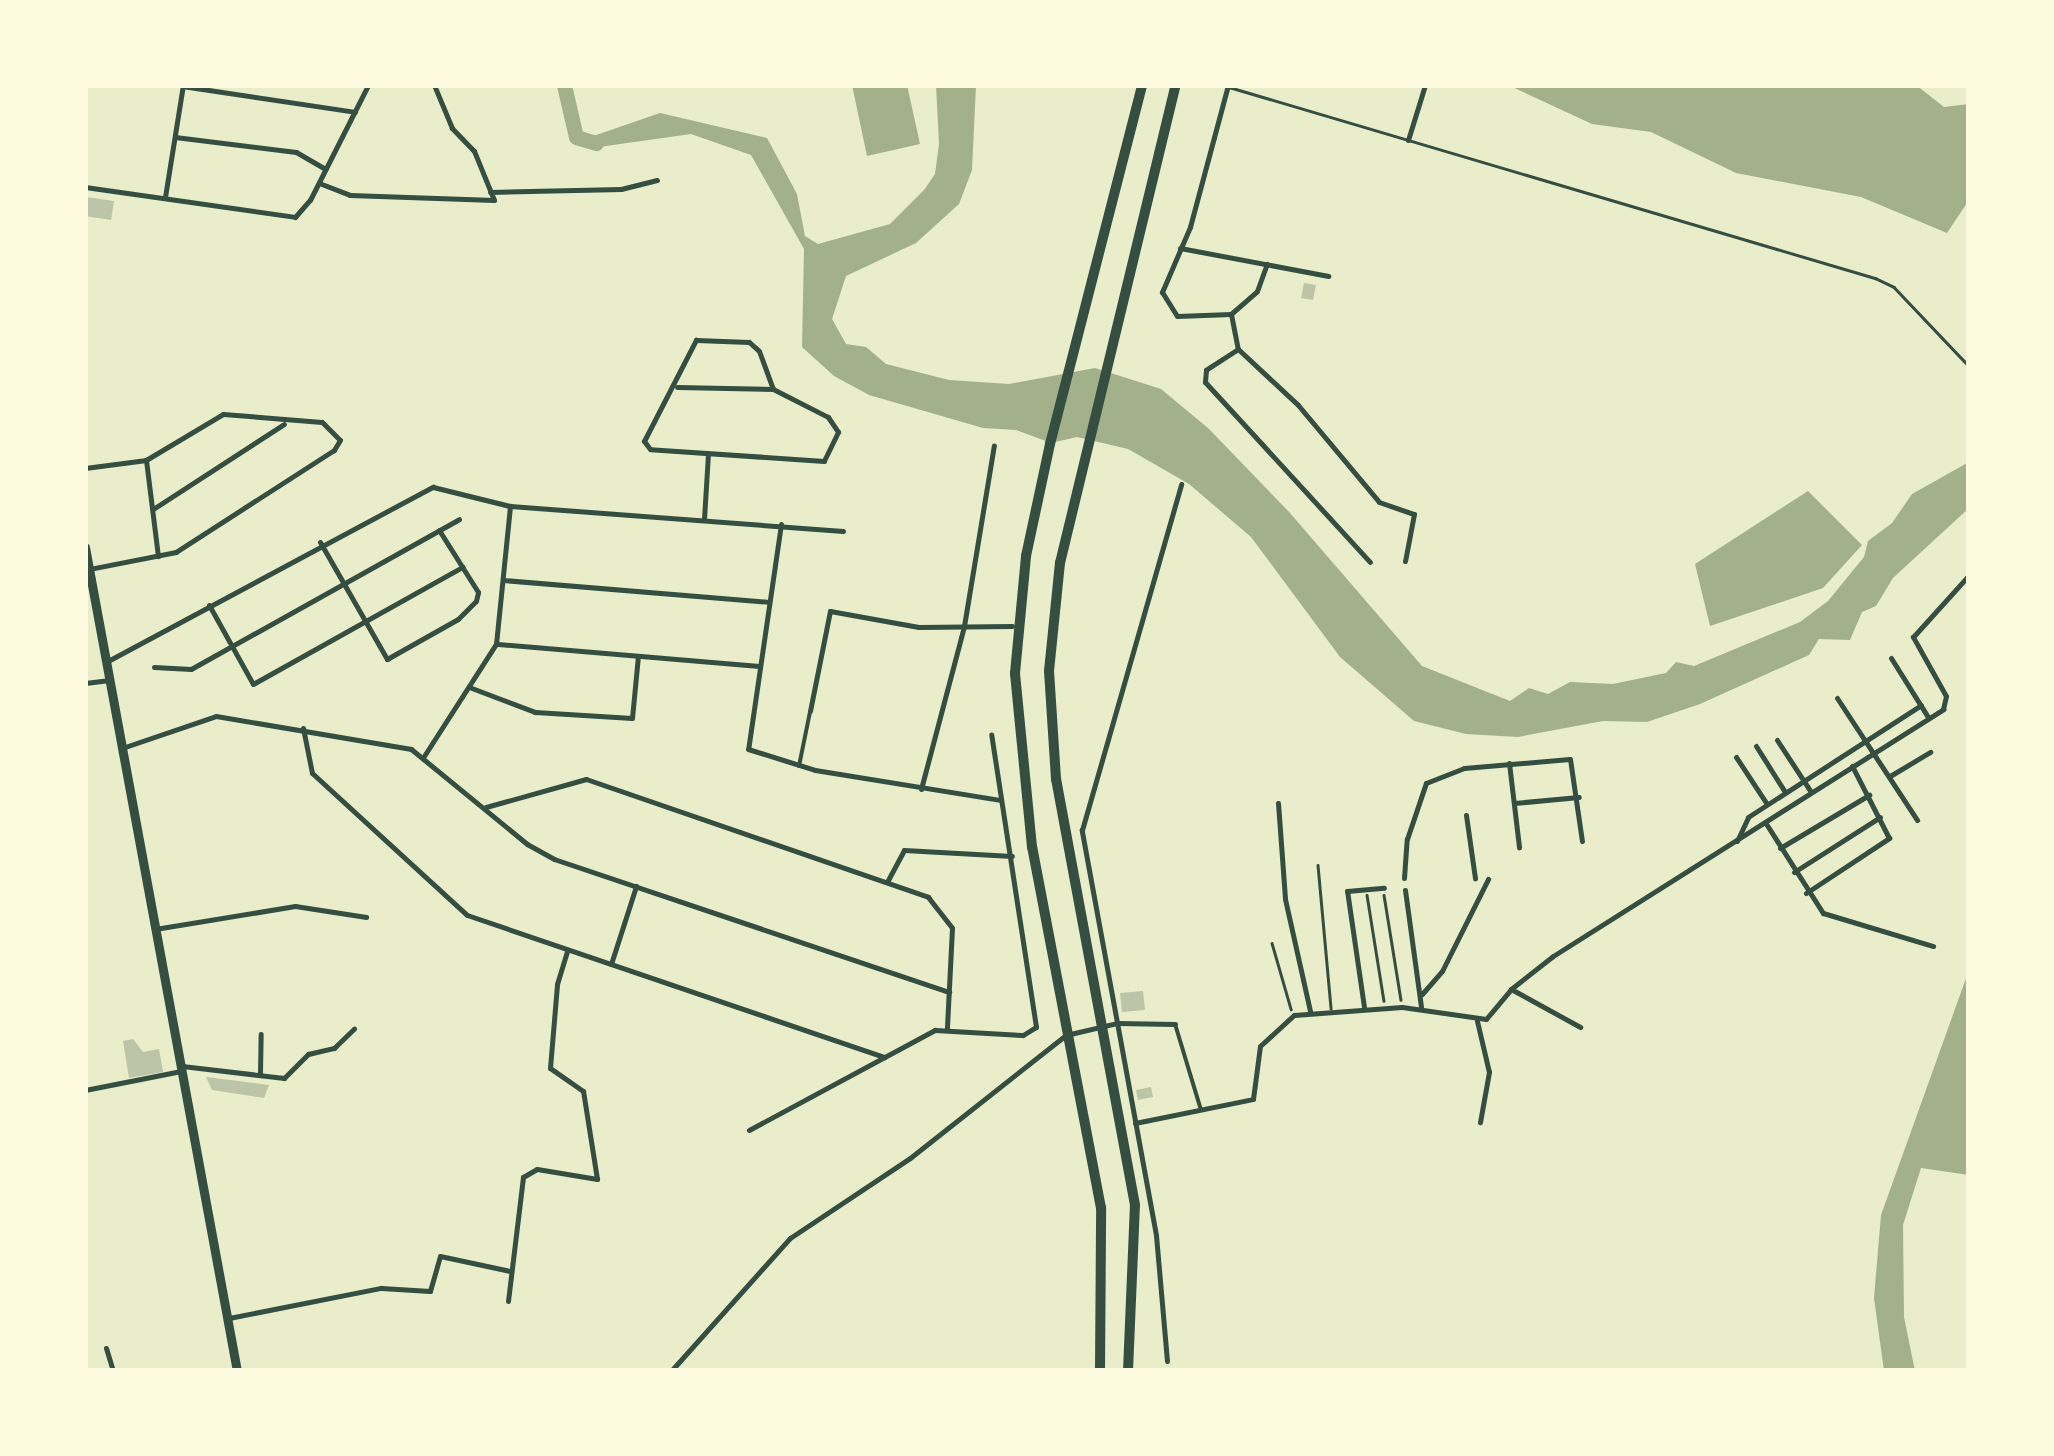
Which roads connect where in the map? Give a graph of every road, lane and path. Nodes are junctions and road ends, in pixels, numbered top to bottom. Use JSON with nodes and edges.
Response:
{"nodes":[{"id":1,"x":368,"y":85,"type":"edge"},
{"id":2,"x":434,"y":85,"type":"edge"},
{"id":3,"x":1142,"y":85,"type":"edge"},
{"id":4,"x":1176,"y":85,"type":"edge"},
{"id":5,"x":1425,"y":85,"type":"edge"},
{"id":6,"x":183,"y":86,"type":"edge"},
{"id":7,"x":1228,"y":86,"type":"edge"},
{"id":8,"x":355,"y":112,"type":"junction"},
{"id":9,"x":174,"y":137,"type":"junction"},
{"id":10,"x":1408,"y":140,"type":"junction"},
{"id":11,"x":326,"y":169,"type":"junction"},
{"id":12,"x":658,"y":180,"type":"dead end"},
{"id":13,"x":319,"y":183,"type":"junction"},
{"id":14,"x":85,"y":187,"type":"edge"},
{"id":15,"x":490,"y":192,"type":"junction"},
{"id":16,"x":165,"y":198,"type":"junction"},
{"id":17,"x":1180,"y":248,"type":"junction"},
{"id":18,"x":1267,"y":264,"type":"junction"},
{"id":19,"x":1328,"y":276,"type":"dead end"},
{"id":20,"x":1231,"y":314,"type":"junction"},
{"id":21,"x":1238,"y":350,"type":"junction"},
{"id":22,"x":1969,"y":366,"type":"edge"},
{"id":23,"x":677,"y":387,"type":"junction"},
{"id":24,"x":773,"y":389,"type":"junction"},
{"id":25,"x":286,"y":422,"type":"junction"},
{"id":26,"x":994,"y":445,"type":"dead end"},
{"id":27,"x":708,"y":454,"type":"junction"},
{"id":28,"x":146,"y":460,"type":"junction"},
{"id":29,"x":85,"y":468,"type":"edge"},
{"id":30,"x":1181,"y":484,"type":"dead end"},
{"id":31,"x":510,"y":506,"type":"junction"},
{"id":32,"x":152,"y":509,"type":"junction"},
{"id":33,"x":704,"y":518,"type":"junction"},
{"id":34,"x":458,"y":519,"type":"dead end"},
{"id":35,"x":781,"y":524,"type":"junction"},
{"id":36,"x":439,"y":530,"type":"junction"},
{"id":37,"x":843,"y":531,"type":"dead end"},
{"id":38,"x":320,"y":542,"type":"junction"},
{"id":39,"x":85,"y":547,"type":"edge"},
{"id":40,"x":158,"y":556,"type":"junction"},
{"id":41,"x":1370,"y":562,"type":"dead end"},
{"id":42,"x":1406,"y":562,"type":"dead end"},
{"id":43,"x":462,"y":567,"type":"junction"},
{"id":44,"x":90,"y":569,"type":"junction"},
{"id":45,"x":1969,"y":575,"type":"edge"},
{"id":46,"x":502,"y":580,"type":"junction"},
{"id":47,"x":344,"y":583,"type":"junction"},
{"id":48,"x":769,"y":602,"type":"junction"},
{"id":49,"x":209,"y":604,"type":"junction"},
{"id":50,"x":366,"y":622,"type":"junction"},
{"id":51,"x":964,"y":626,"type":"junction"},
{"id":52,"x":1012,"y":626,"type":"dead end"},
{"id":53,"x":496,"y":644,"type":"junction"},
{"id":54,"x":231,"y":646,"type":"junction"},
{"id":55,"x":638,"y":656,"type":"junction"},
{"id":56,"x":1891,"y":658,"type":"dead end"},
{"id":57,"x":106,"y":662,"type":"junction"},
{"id":58,"x":759,"y":666,"type":"junction"},
{"id":59,"x":154,"y":667,"type":"dead end"},
{"id":60,"x":110,"y":680,"type":"junction"},
{"id":61,"x":85,"y":683,"type":"edge"},
{"id":62,"x":470,"y":688,"type":"junction"},
{"id":63,"x":1837,"y":698,"type":"dead end"},
{"id":64,"x":1921,"y":706,"type":"junction"},
{"id":65,"x":810,"y":710,"type":"joint"},
{"id":66,"x":1928,"y":717,"type":"junction"},
{"id":67,"x":303,"y":728,"type":"junction"},
{"id":68,"x":991,"y":734,"type":"dead end"},
{"id":69,"x":1776,"y":740,"type":"dead end"},
{"id":70,"x":1865,"y":741,"type":"junction"},
{"id":71,"x":1756,"y":746,"type":"dead end"},
{"id":72,"x":122,"y":748,"type":"junction"},
{"id":73,"x":1872,"y":752,"type":"junction"},
{"id":74,"x":1930,"y":752,"type":"dead end"},
{"id":75,"x":424,"y":756,"type":"junction"},
{"id":76,"x":1736,"y":757,"type":"dead end"},
{"id":77,"x":1509,"y":763,"type":"junction"},
{"id":78,"x":800,"y":766,"type":"junction"},
{"id":79,"x":1852,"y":766,"type":"junction"},
{"id":80,"x":1889,"y":777,"type":"junction"},
{"id":81,"x":1804,"y":780,"type":"junction"},
{"id":82,"x":920,"y":789,"type":"junction"},
{"id":83,"x":1785,"y":792,"type":"junction"},
{"id":84,"x":1812,"y":792,"type":"junction"},
{"id":85,"x":1869,"y":796,"type":"junction"},
{"id":86,"x":1578,"y":797,"type":"junction"},
{"id":87,"x":1000,"y":800,"type":"junction"},
{"id":88,"x":1514,"y":802,"type":"junction"},
{"id":89,"x":1278,"y":803,"type":"dead end"},
{"id":90,"x":1767,"y":804,"type":"junction"},
{"id":91,"x":486,"y":808,"type":"junction"},
{"id":92,"x":1466,"y":815,"type":"dead end"},
{"id":93,"x":1880,"y":817,"type":"junction"},
{"id":94,"x":1917,"y":820,"type":"dead end"},
{"id":95,"x":1765,"y":822,"type":"junction"},
{"id":96,"x":1582,"y":841,"type":"dead end"},
{"id":97,"x":1737,"y":841,"type":"junction"},
{"id":98,"x":1519,"y":847,"type":"dead end"},
{"id":99,"x":1780,"y":848,"type":"junction"},
{"id":100,"x":1012,"y":856,"type":"junction"},
{"id":101,"x":1318,"y":865,"type":"dead end"},
{"id":102,"x":1794,"y":872,"type":"junction"},
{"id":103,"x":1404,"y":878,"type":"dead end"},
{"id":104,"x":1475,"y":878,"type":"dead end"},
{"id":105,"x":1488,"y":879,"type":"dead end"},
{"id":106,"x":887,"y":882,"type":"junction"},
{"id":107,"x":636,"y":886,"type":"junction"},
{"id":108,"x":1383,"y":888,"type":"joint"},
{"id":109,"x":1366,"y":890,"type":"junction"},
{"id":110,"x":1405,"y":890,"type":"dead end"},
{"id":111,"x":1806,"y":893,"type":"junction"},
{"id":112,"x":366,"y":918,"type":"dead end"},
{"id":113,"x":155,"y":928,"type":"junction"},
{"id":114,"x":1272,"y":943,"type":"dead end"},
{"id":115,"x":1933,"y":946,"type":"dead end"},
{"id":116,"x":567,"y":951,"type":"junction"},
{"id":117,"x":610,"y":964,"type":"junction"},
{"id":118,"x":1511,"y":988,"type":"junction"},
{"id":119,"x":950,"y":992,"type":"junction"},
{"id":120,"x":1422,"y":994,"type":"junction"},
{"id":121,"x":1364,"y":1007,"type":"junction"},
{"id":122,"x":1385,"y":1007,"type":"junction"},
{"id":123,"x":1402,"y":1007,"type":"junction"},
{"id":124,"x":1421,"y":1008,"type":"junction"},
{"id":125,"x":1331,"y":1009,"type":"junction"},
{"id":126,"x":1310,"y":1011,"type":"junction"},
{"id":127,"x":1294,"y":1014,"type":"junction"},
{"id":128,"x":1479,"y":1021,"type":"junction"},
{"id":129,"x":1117,"y":1023,"type":"junction"},
{"id":130,"x":1175,"y":1024,"type":"joint"},
{"id":131,"x":947,"y":1028,"type":"junction"},
{"id":132,"x":1580,"y":1028,"type":"dead end"},
{"id":133,"x":354,"y":1029,"type":"dead end"},
{"id":134,"x":261,"y":1034,"type":"dead end"},
{"id":135,"x":884,"y":1058,"type":"junction"},
{"id":136,"x":180,"y":1068,"type":"junction"},
{"id":137,"x":260,"y":1073,"type":"junction"},
{"id":138,"x":85,"y":1090,"type":"edge"},
{"id":139,"x":1201,"y":1111,"type":"junction"},
{"id":140,"x":1480,"y":1122,"type":"dead end"},
{"id":141,"x":1135,"y":1124,"type":"junction"},
{"id":142,"x":749,"y":1130,"type":"dead end"},
{"id":143,"x":510,"y":1270,"type":"junction"},
{"id":144,"x":508,"y":1301,"type":"dead end"},
{"id":145,"x":226,"y":1318,"type":"junction"},
{"id":146,"x":106,"y":1348,"type":"dead end"},
{"id":147,"x":1167,"y":1361,"type":"dead end"},
{"id":148,"x":113,"y":1371,"type":"edge"},
{"id":149,"x":236,"y":1371,"type":"edge"},
{"id":150,"x":671,"y":1371,"type":"edge"},
{"id":151,"x":1100,"y":1371,"type":"edge"},
{"id":152,"x":1128,"y":1371,"type":"edge"}],
"edges":[{"from":1,"to":8,"type":"street"},
{"from":2,"to":15,"type":"street"},
{"from":3,"to":151,"type":"highway"},
{"from":4,"to":152,"type":"highway"},
{"from":5,"to":10,"type":"street"},
{"from":6,"to":8,"type":"street"},
{"from":6,"to":9,"type":"street"},
{"from":7,"to":10,"type":"lane"},
{"from":7,"to":17,"type":"street"},
{"from":8,"to":11,"type":"street"},
{"from":9,"to":11,"type":"street"},
{"from":9,"to":16,"type":"street"},
{"from":10,"to":22,"type":"lane"},
{"from":11,"to":13,"type":"street"},
{"from":12,"to":15,"type":"street"},
{"from":13,"to":15,"type":"street"},
{"from":13,"to":16,"type":"street"},
{"from":14,"to":16,"type":"street"},
{"from":17,"to":18,"type":"street"},
{"from":17,"to":20,"type":"street"},
{"from":18,"to":19,"type":"street"},
{"from":18,"to":20,"type":"street"},
{"from":20,"to":21,"type":"street"},
{"from":21,"to":41,"type":"street"},
{"from":21,"to":42,"type":"street"},
{"from":23,"to":24,"type":"street"},
{"from":23,"to":24,"type":"street"},
{"from":23,"to":27,"type":"street"},
{"from":24,"to":27,"type":"street"},
{"from":25,"to":28,"type":"street"},
{"from":25,"to":32,"type":"street"},
{"from":25,"to":40,"type":"street"},
{"from":26,"to":51,"type":"street"},
{"from":27,"to":33,"type":"street"},
{"from":28,"to":29,"type":"street"},
{"from":28,"to":32,"type":"street"},
{"from":30,"to":129,"type":"street"},
{"from":31,"to":33,"type":"street"},
{"from":31,"to":38,"type":"street"},
{"from":31,"to":46,"type":"street"},
{"from":32,"to":40,"type":"street"},
{"from":33,"to":35,"type":"street"},
{"from":34,"to":36,"type":"street"},
{"from":35,"to":37,"type":"street"},
{"from":35,"to":48,"type":"street"},
{"from":36,"to":43,"type":"street"},
{"from":36,"to":47,"type":"street"},
{"from":38,"to":47,"type":"street"},
{"from":38,"to":49,"type":"street"},
{"from":39,"to":44,"type":"highway"},
{"from":40,"to":44,"type":"street"},
{"from":43,"to":50,"type":"street"},
{"from":43,"to":50,"type":"street"},
{"from":44,"to":57,"type":"highway"},
{"from":45,"to":66,"type":"street"},
{"from":46,"to":48,"type":"street"},
{"from":46,"to":53,"type":"street"},
{"from":47,"to":50,"type":"street"},
{"from":47,"to":54,"type":"street"},
{"from":48,"to":58,"type":"street"},
{"from":49,"to":54,"type":"street"},
{"from":49,"to":57,"type":"street"},
{"from":50,"to":54,"type":"street"},
{"from":51,"to":52,"type":"street"},
{"from":51,"to":65,"type":"street"},
{"from":51,"to":82,"type":"street"},
{"from":53,"to":55,"type":"street"},
{"from":53,"to":62,"type":"street"},
{"from":54,"to":59,"type":"street"},
{"from":55,"to":58,"type":"street"},
{"from":55,"to":62,"type":"street"},
{"from":56,"to":64,"type":"street"},
{"from":57,"to":60,"type":"highway"},
{"from":58,"to":78,"type":"street"},
{"from":60,"to":61,"type":"street"},
{"from":60,"to":72,"type":"highway"},
{"from":62,"to":75,"type":"street"},
{"from":63,"to":70,"type":"street"},
{"from":64,"to":66,"type":"street"},
{"from":64,"to":70,"type":"street"},
{"from":65,"to":78,"type":"street"},
{"from":66,"to":73,"type":"street"},
{"from":67,"to":72,"type":"street"},
{"from":67,"to":75,"type":"street"},
{"from":67,"to":116,"type":"street"},
{"from":68,"to":87,"type":"street"},
{"from":69,"to":81,"type":"street"},
{"from":70,"to":73,"type":"street"},
{"from":70,"to":81,"type":"street"},
{"from":71,"to":83,"type":"street"},
{"from":72,"to":113,"type":"highway"},
{"from":73,"to":79,"type":"street"},
{"from":73,"to":80,"type":"street"},
{"from":74,"to":80,"type":"street"},
{"from":75,"to":91,"type":"street"},
{"from":76,"to":90,"type":"street"},
{"from":77,"to":86,"type":"street"},
{"from":77,"to":88,"type":"street"},
{"from":77,"to":103,"type":"street"},
{"from":78,"to":82,"type":"street"},
{"from":79,"to":84,"type":"street"},
{"from":79,"to":85,"type":"street"},
{"from":80,"to":94,"type":"street"},
{"from":81,"to":83,"type":"street"},
{"from":81,"to":84,"type":"street"},
{"from":82,"to":87,"type":"street"},
{"from":83,"to":90,"type":"street"},
{"from":84,"to":95,"type":"street"},
{"from":85,"to":93,"type":"street"},
{"from":85,"to":99,"type":"street"},
{"from":86,"to":88,"type":"street"},
{"from":86,"to":96,"type":"street"},
{"from":87,"to":100,"type":"street"},
{"from":88,"to":98,"type":"street"},
{"from":89,"to":126,"type":"street"},
{"from":90,"to":97,"type":"street"},
{"from":91,"to":106,"type":"street"},
{"from":91,"to":107,"type":"street"},
{"from":92,"to":104,"type":"street"},
{"from":93,"to":102,"type":"street"},
{"from":93,"to":111,"type":"street"},
{"from":95,"to":97,"type":"street"},
{"from":95,"to":99,"type":"street"},
{"from":97,"to":118,"type":"street"},
{"from":99,"to":102,"type":"street"},
{"from":100,"to":106,"type":"street"},
{"from":100,"to":131,"type":"street"},
{"from":101,"to":125,"type":"path"},
{"from":102,"to":111,"type":"street"},
{"from":105,"to":120,"type":"street"},
{"from":106,"to":119,"type":"street"},
{"from":107,"to":117,"type":"street"},
{"from":107,"to":119,"type":"street"},
{"from":108,"to":109,"type":"street"},
{"from":108,"to":123,"type":"path"},
{"from":109,"to":121,"type":"street"},
{"from":109,"to":122,"type":"path"},
{"from":110,"to":120,"type":"street"},
{"from":111,"to":115,"type":"street"},
{"from":112,"to":113,"type":"street"},
{"from":113,"to":136,"type":"highway"},
{"from":114,"to":127,"type":"path"},
{"from":116,"to":117,"type":"street"},
{"from":116,"to":143,"type":"street"},
{"from":117,"to":135,"type":"street"},
{"from":118,"to":128,"type":"street"},
{"from":118,"to":132,"type":"street"},
{"from":119,"to":131,"type":"street"},
{"from":120,"to":124,"type":"street"},
{"from":121,"to":122,"type":"street"},
{"from":121,"to":125,"type":"street"},
{"from":122,"to":123,"type":"street"},
{"from":123,"to":124,"type":"street"},
{"from":124,"to":128,"type":"street"},
{"from":125,"to":126,"type":"street"},
{"from":126,"to":127,"type":"street"},
{"from":127,"to":139,"type":"street"},
{"from":128,"to":140,"type":"street"},
{"from":129,"to":130,"type":"street"},
{"from":129,"to":141,"type":"street"},
{"from":129,"to":150,"type":"street"},
{"from":130,"to":139,"type":"street"},
{"from":131,"to":135,"type":"street"},
{"from":133,"to":137,"type":"street"},
{"from":134,"to":137,"type":"street"},
{"from":135,"to":142,"type":"street"},
{"from":136,"to":137,"type":"street"},
{"from":136,"to":138,"type":"street"},
{"from":136,"to":145,"type":"highway"},
{"from":139,"to":141,"type":"street"},
{"from":141,"to":147,"type":"street"},
{"from":143,"to":144,"type":"street"},
{"from":143,"to":145,"type":"street"},
{"from":145,"to":149,"type":"highway"},
{"from":146,"to":148,"type":"street"}]}
